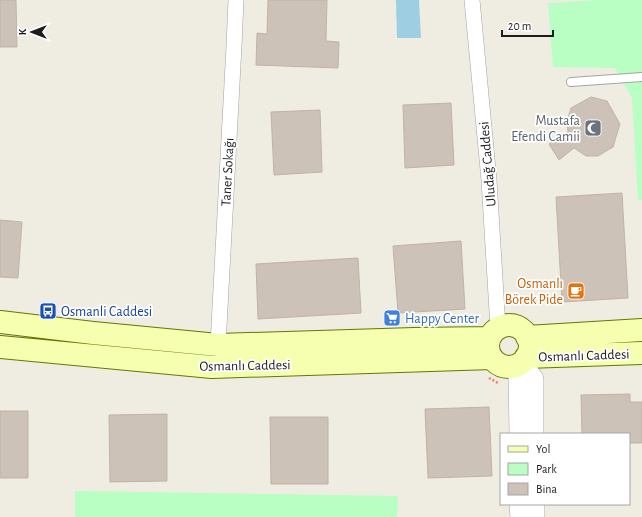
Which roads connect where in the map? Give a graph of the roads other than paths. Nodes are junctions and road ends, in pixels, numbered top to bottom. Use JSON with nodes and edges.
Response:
{"nodes":[{"id":1,"x":236,"y":0,"type":"edge"},
{"id":2,"x":472,"y":0,"type":"edge"},
{"id":3,"x":642,"y":77,"type":"edge"},
{"id":4,"x":571,"y":82,"type":"dead end"},
{"id":5,"x":0,"y":322,"type":"edge"},
{"id":6,"x":642,"y":330,"type":"edge"},
{"id":7,"x":493,"y":342,"type":"junction"},
{"id":8,"x":218,"y":345,"type":"junction"},
{"id":9,"x":0,"y":348,"type":"edge"},
{"id":10,"x":642,"y":353,"type":"edge"},
{"id":11,"x":523,"y":355,"type":"junction"},
{"id":12,"x":519,"y":433,"type":"edge"},
{"id":13,"x":534,"y":433,"type":"edge"},
{"id":14,"x":519,"y":505,"type":"edge"},
{"id":15,"x":535,"y":505,"type":"edge"},
{"id":16,"x":520,"y":517,"type":"edge"},
{"id":17,"x":535,"y":517,"type":"edge"}],
"edges":[{"from":1,"to":8,"type":"street","name":"Taner Sokağı"},
{"from":2,"to":7,"type":"street","name":"Uludağ Caddesi"},
{"from":3,"to":4,"type":"lane"},
{"from":5,"to":8,"type":"main road","name":"Osmanlı Caddesi"},
{"from":6,"to":11,"type":"main road","name":"Osmanlı Caddesi"},
{"from":7,"to":8,"type":"main road","name":"Osmanlı Caddesi"},
{"from":7,"to":9,"type":"main road","name":"Osmanlı Caddesi"},
{"from":7,"to":11,"type":"main road"},
{"from":7,"to":11,"type":"main road"},
{"from":10,"to":11,"type":"main road","name":"Osmanlı Caddesi"},
{"from":11,"to":12,"type":"street"},
{"from":11,"to":13,"type":"street"},
{"from":14,"to":16,"type":"street"},
{"from":15,"to":17,"type":"street"}]}
